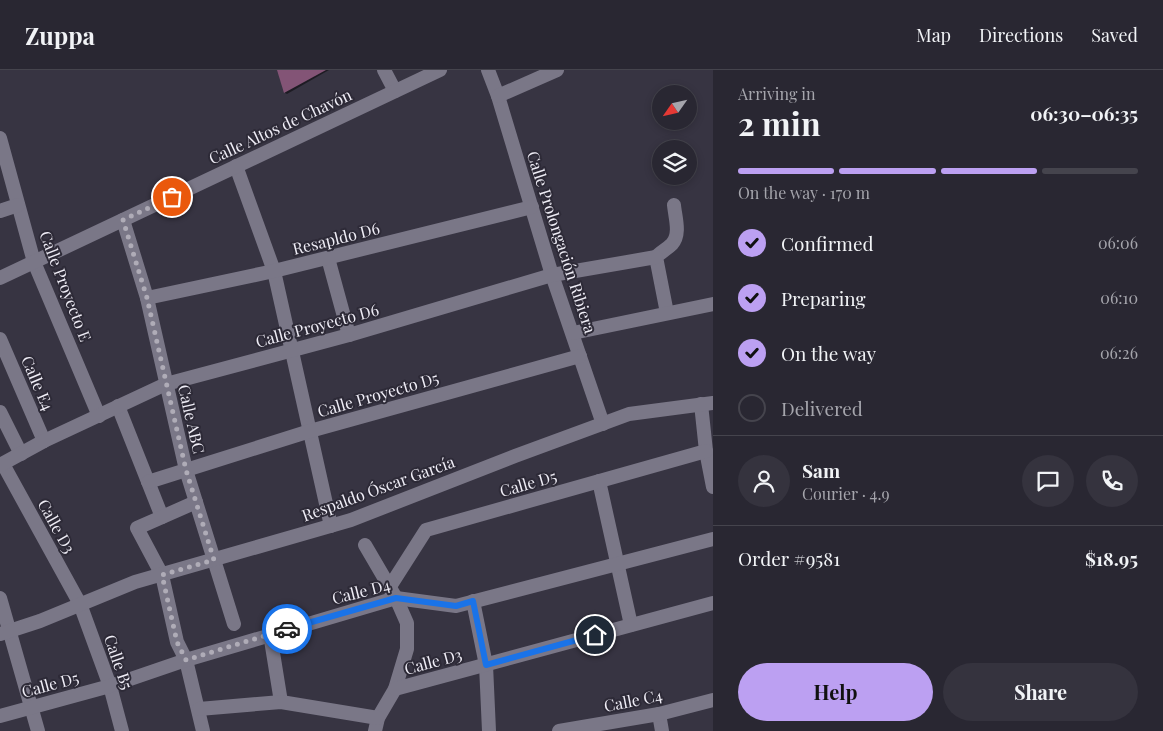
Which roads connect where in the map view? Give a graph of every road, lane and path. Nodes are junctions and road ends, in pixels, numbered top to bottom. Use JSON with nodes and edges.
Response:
{"nodes":[{"id":1,"x":384,"y":70,"type":"edge"},
{"id":2,"x":440,"y":70,"type":"edge"},
{"id":3,"x":488,"y":70,"type":"edge"},
{"id":4,"x":557,"y":70,"type":"edge"},
{"id":5,"x":395,"y":91,"type":"junction"},
{"id":6,"x":498,"y":96,"type":"junction"},
{"id":7,"x":0,"y":138,"type":"edge"},
{"id":8,"x":236,"y":166,"type":"junction"},
{"id":9,"x":4,"y":168,"type":"edge"},
{"id":10,"x":18,"y":204,"type":"junction"},
{"id":11,"x":674,"y":204,"type":"dead end"},
{"id":12,"x":532,"y":207,"type":"junction"},
{"id":13,"x":0,"y":211,"type":"edge"},
{"id":14,"x":123,"y":220,"type":"junction"},
{"id":15,"x":328,"y":258,"type":"junction"},
{"id":16,"x":656,"y":258,"type":"junction"},
{"id":17,"x":34,"y":262,"type":"junction"},
{"id":18,"x":274,"y":271,"type":"junction"},
{"id":19,"x":552,"y":275,"type":"junction"},
{"id":20,"x":0,"y":278,"type":"edge"},
{"id":21,"x":147,"y":298,"type":"junction"},
{"id":22,"x":713,"y":304,"type":"edge"},
{"id":23,"x":667,"y":313,"type":"junction"},
{"id":24,"x":573,"y":333,"type":"junction"},
{"id":25,"x":349,"y":335,"type":"junction"},
{"id":26,"x":0,"y":339,"type":"edge"},
{"id":27,"x":291,"y":350,"type":"junction"},
{"id":28,"x":580,"y":356,"type":"junction"},
{"id":29,"x":166,"y":384,"type":"junction"},
{"id":30,"x":707,"y":403,"type":"edge"},
{"id":31,"x":118,"y":406,"type":"junction"},
{"id":32,"x":0,"y":412,"type":"edge"},
{"id":33,"x":99,"y":416,"type":"junction"},
{"id":34,"x":603,"y":424,"type":"junction"},
{"id":35,"x":310,"y":431,"type":"junction"},
{"id":36,"x":44,"y":441,"type":"junction"},
{"id":37,"x":706,"y":451,"type":"junction"},
{"id":38,"x":21,"y":454,"type":"junction"},
{"id":39,"x":2,"y":465,"type":"edge"},
{"id":40,"x":186,"y":470,"type":"junction"},
{"id":41,"x":599,"y":481,"type":"junction"},
{"id":42,"x":148,"y":482,"type":"junction"},
{"id":43,"x":713,"y":487,"type":"edge"},
{"id":44,"x":196,"y":502,"type":"junction"},
{"id":45,"x":162,"y":517,"type":"junction"},
{"id":46,"x":331,"y":526,"type":"junction"},
{"id":47,"x":713,"y":539,"type":"edge"},
{"id":48,"x":365,"y":545,"type":"dead end"},
{"id":49,"x":214,"y":560,"type":"junction"},
{"id":50,"x":617,"y":564,"type":"junction"},
{"id":51,"x":162,"y":575,"type":"junction"},
{"id":52,"x":393,"y":593,"type":"junction"},
{"id":53,"x":0,"y":598,"type":"edge"},
{"id":54,"x":473,"y":601,"type":"junction"},
{"id":55,"x":713,"y":603,"type":"edge"},
{"id":56,"x":80,"y":604,"type":"junction"},
{"id":57,"x":234,"y":624,"type":"dead end"},
{"id":58,"x":631,"y":625,"type":"junction"},
{"id":59,"x":4,"y":633,"type":"edge"},
{"id":60,"x":270,"y":634,"type":"junction"},
{"id":61,"x":186,"y":660,"type":"junction"},
{"id":62,"x":486,"y":665,"type":"junction"},
{"id":63,"x":110,"y":686,"type":"junction"},
{"id":64,"x":394,"y":690,"type":"junction"},
{"id":65,"x":713,"y":700,"type":"edge"},
{"id":66,"x":281,"y":702,"type":"junction"},
{"id":67,"x":32,"y":708,"type":"junction"},
{"id":68,"x":199,"y":709,"type":"junction"},
{"id":69,"x":659,"y":714,"type":"junction"},
{"id":70,"x":0,"y":716,"type":"edge"},
{"id":71,"x":376,"y":724,"type":"edge"},
{"id":72,"x":38,"y":731,"type":"edge"},
{"id":73,"x":122,"y":731,"type":"edge"},
{"id":74,"x":203,"y":731,"type":"edge"},
{"id":75,"x":490,"y":731,"type":"edge"},
{"id":76,"x":559,"y":731,"type":"edge"},
{"id":77,"x":662,"y":731,"type":"edge"}],
"edges":[{"from":1,"to":5,"type":"street"},
{"from":2,"to":5,"type":"street","name":"Calle Altos de Chavón"},
{"from":3,"to":6,"type":"street","name":"Calle Prolongación Ribiera"},
{"from":4,"to":6,"type":"street"},
{"from":5,"to":8,"type":"street","name":"Calle Altos de Chavón"},
{"from":6,"to":12,"type":"street","name":"Calle Prolongación Ribiera"},
{"from":7,"to":9,"type":"street","name":"Calle Proyecto E"},
{"from":8,"to":14,"type":"street","name":"Calle Altos de Chavón"},
{"from":8,"to":18,"type":"street"},
{"from":9,"to":10,"type":"street","name":"Calle Proyecto E"},
{"from":10,"to":13,"type":"street"},
{"from":10,"to":17,"type":"street","name":"Calle Proyecto E"},
{"from":11,"to":16,"type":"street"},
{"from":12,"to":15,"type":"street","name":"Resapldo D6"},
{"from":12,"to":19,"type":"street","name":"Calle Prolongación Ribiera"},
{"from":14,"to":17,"type":"street","name":"Calle Altos de Chavón"},
{"from":14,"to":21,"type":"street","name":"Calle ABC"},
{"from":15,"to":18,"type":"street","name":"Resapldo D6"},
{"from":15,"to":25,"type":"street"},
{"from":16,"to":19,"type":"street","name":"Calle Proyecto D6"},
{"from":16,"to":23,"type":"street"},
{"from":17,"to":20,"type":"street","name":"Calle Altos de Chavón"},
{"from":17,"to":33,"type":"street","name":"Calle Proyecto E"},
{"from":18,"to":21,"type":"street","name":"Resapldo D6"},
{"from":18,"to":27,"type":"street"},
{"from":19,"to":24,"type":"street","name":"Calle Prolongación Ribiera"},
{"from":19,"to":25,"type":"street","name":"Calle Proyecto D6"},
{"from":21,"to":29,"type":"street","name":"Calle ABC"},
{"from":22,"to":23,"type":"street"},
{"from":23,"to":24,"type":"street"},
{"from":24,"to":28,"type":"street","name":"Calle Prolongación Ribiera"},
{"from":25,"to":27,"type":"street","name":"Calle Proyecto D6"},
{"from":26,"to":36,"type":"street","name":"Calle E4"},
{"from":27,"to":29,"type":"street","name":"Calle Proyecto D6"},
{"from":27,"to":35,"type":"street"},
{"from":28,"to":34,"type":"street","name":"Calle Prolongación Ribiera"},
{"from":28,"to":35,"type":"street","name":"Calle Proyecto D5"},
{"from":29,"to":31,"type":"street","name":"Calle Proyecto D6"},
{"from":29,"to":40,"type":"street","name":"Calle ABC"},
{"from":30,"to":34,"type":"street","name":"Respaldo Óscar García"},
{"from":30,"to":37,"type":"street"},
{"from":31,"to":33,"type":"street","name":"Calle Proyecto D6"},
{"from":31,"to":42,"type":"street"},
{"from":32,"to":38,"type":"street"},
{"from":33,"to":36,"type":"street","name":"Calle Proyecto D6"},
{"from":34,"to":46,"type":"street","name":"Respaldo Óscar García"},
{"from":35,"to":40,"type":"street","name":"Calle Proyecto D5"},
{"from":35,"to":46,"type":"street"},
{"from":36,"to":38,"type":"street","name":"Calle Proyecto D6"},
{"from":37,"to":41,"type":"street","name":"Calle D5"},
{"from":37,"to":43,"type":"street"},
{"from":38,"to":39,"type":"street","name":"Calle Proyecto D6"},
{"from":39,"to":56,"type":"street","name":"Calle D3"},
{"from":40,"to":42,"type":"street","name":"Calle Proyecto D5"},
{"from":40,"to":44,"type":"street","name":"Calle ABC"},
{"from":41,"to":50,"type":"street"},
{"from":41,"to":52,"type":"street","name":"Calle D5"},
{"from":42,"to":45,"type":"street"},
{"from":44,"to":45,"type":"street"},
{"from":44,"to":49,"type":"street","name":"Calle ABC"},
{"from":45,"to":51,"type":"street"},
{"from":46,"to":49,"type":"street","name":"Respaldo Óscar García"},
{"from":47,"to":50,"type":"street","name":"Calle D4"},
{"from":48,"to":52,"type":"street"},
{"from":49,"to":51,"type":"street","name":"Respaldo Óscar García"},
{"from":49,"to":57,"type":"street","name":"Calle ABC"},
{"from":50,"to":54,"type":"street","name":"Calle D4"},
{"from":50,"to":58,"type":"street"},
{"from":51,"to":56,"type":"street","name":"Respaldo Óscar García"},
{"from":51,"to":61,"type":"street"},
{"from":52,"to":54,"type":"street","name":"Calle D4"},
{"from":52,"to":60,"type":"street","name":"Calle D4"},
{"from":52,"to":64,"type":"street"},
{"from":53,"to":59,"type":"street"},
{"from":54,"to":62,"type":"street"},
{"from":55,"to":58,"type":"street","name":"Calle D3"},
{"from":56,"to":59,"type":"street","name":"Respaldo Óscar García"},
{"from":56,"to":63,"type":"street","name":"Calle B5"},
{"from":58,"to":62,"type":"street","name":"Calle D3"},
{"from":59,"to":67,"type":"street"},
{"from":60,"to":61,"type":"street","name":"Calle D4"},
{"from":60,"to":66,"type":"street"},
{"from":61,"to":63,"type":"street","name":"Calle D4"},
{"from":61,"to":68,"type":"street"},
{"from":62,"to":64,"type":"street","name":"Calle D3"},
{"from":62,"to":75,"type":"street"},
{"from":63,"to":67,"type":"street","name":"Calle D5"},
{"from":63,"to":73,"type":"street","name":"Calle B5"},
{"from":64,"to":71,"type":"street"},
{"from":65,"to":69,"type":"street","name":"Calle C4"},
{"from":66,"to":68,"type":"street"},
{"from":66,"to":71,"type":"street"},
{"from":67,"to":70,"type":"street","name":"Calle D5"},
{"from":67,"to":72,"type":"street"},
{"from":68,"to":74,"type":"street"},
{"from":69,"to":76,"type":"street","name":"Calle C4"},
{"from":69,"to":77,"type":"street"}]}
